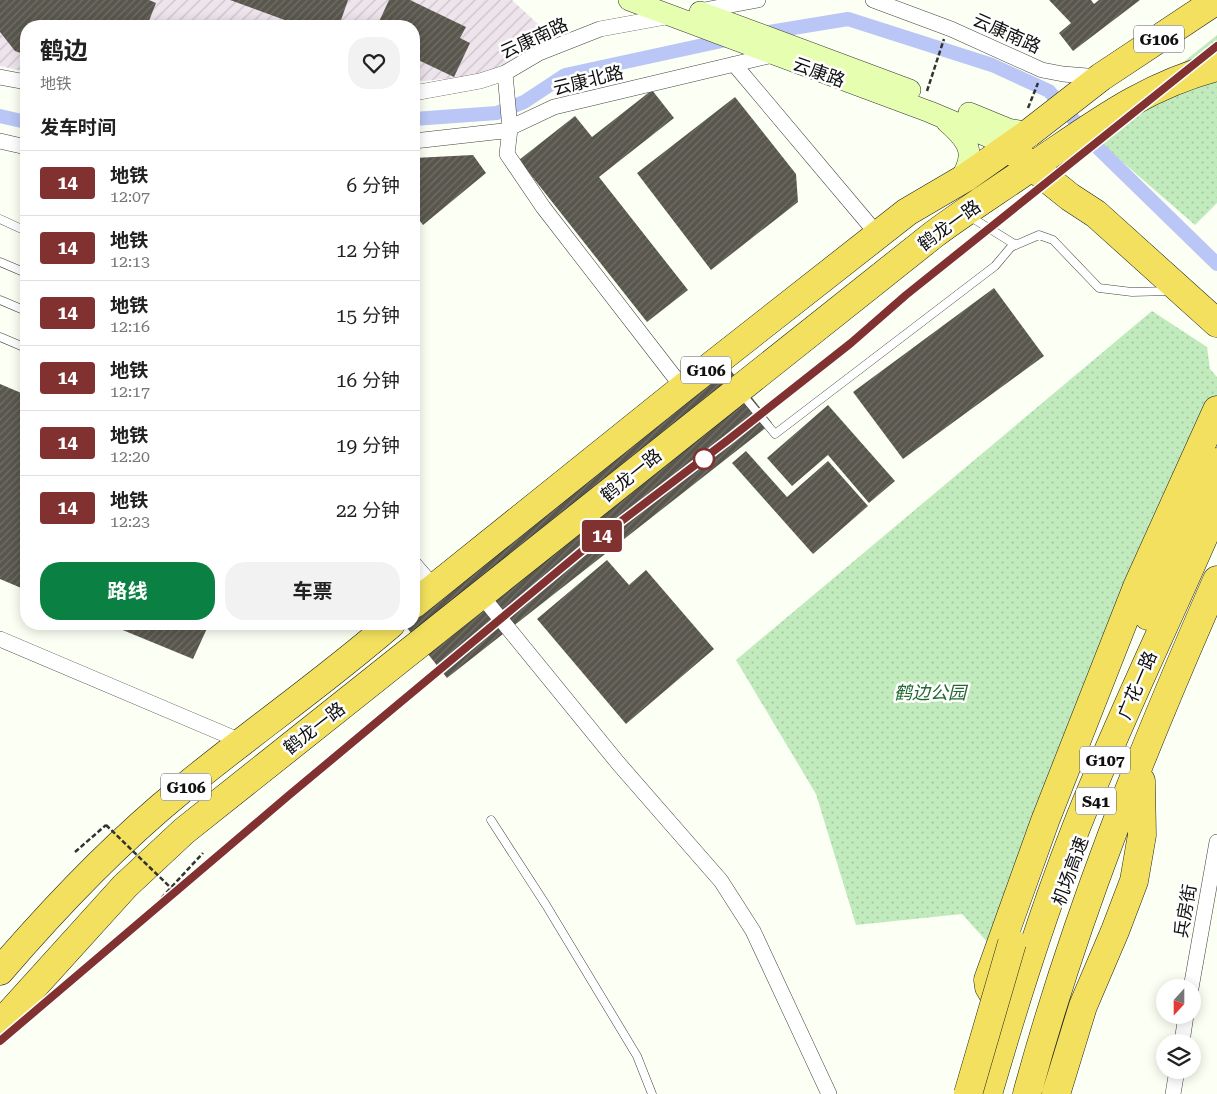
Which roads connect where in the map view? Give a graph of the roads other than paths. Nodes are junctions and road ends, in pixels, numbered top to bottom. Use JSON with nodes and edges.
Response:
{"nodes":[{"id":1,"x":629,"y":0,"type":"edge"},
{"id":2,"x":758,"y":0,"type":"edge"},
{"id":3,"x":873,"y":0,"type":"edge"},
{"id":4,"x":1217,"y":0,"type":"edge"},
{"id":5,"x":671,"y":8,"type":"edge"},
{"id":6,"x":698,"y":11,"type":"junction"},
{"id":7,"x":776,"y":50,"type":"junction"},
{"id":8,"x":734,"y":64,"type":"junction"},
{"id":9,"x":1217,"y":67,"type":"edge"},
{"id":10,"x":505,"y":73,"type":"junction"},
{"id":11,"x":0,"y":76,"type":"edge"},
{"id":12,"x":1101,"y":78,"type":"junction"},
{"id":13,"x":20,"y":81,"type":"edge"},
{"id":14,"x":420,"y":93,"type":"edge"},
{"id":15,"x":939,"y":116,"type":"junction"},
{"id":16,"x":1029,"y":125,"type":"junction"},
{"id":17,"x":510,"y":128,"type":"junction"},
{"id":18,"x":420,"y":140,"type":"edge"},
{"id":19,"x":0,"y":141,"type":"edge"},
{"id":20,"x":20,"y":146,"type":"edge"},
{"id":21,"x":1033,"y":166,"type":"junction"},
{"id":22,"x":959,"y":181,"type":"junction"},
{"id":23,"x":1070,"y":197,"type":"junction"},
{"id":24,"x":967,"y":210,"type":"junction"},
{"id":25,"x":0,"y":219,"type":"edge"},
{"id":26,"x":20,"y":228,"type":"edge"},
{"id":27,"x":878,"y":235,"type":"junction"},
{"id":28,"x":1016,"y":245,"type":"junction"},
{"id":29,"x":0,"y":262,"type":"edge"},
{"id":30,"x":20,"y":270,"type":"edge"},
{"id":31,"x":1180,"y":291,"type":"junction"},
{"id":32,"x":0,"y":300,"type":"edge"},
{"id":33,"x":20,"y":308,"type":"edge"},
{"id":34,"x":1217,"y":323,"type":"edge"},
{"id":35,"x":0,"y":337,"type":"edge"},
{"id":36,"x":20,"y":345,"type":"edge"},
{"id":37,"x":683,"y":388,"type":"junction"},
{"id":38,"x":738,"y":390,"type":"junction"},
{"id":39,"x":1217,"y":410,"type":"edge"},
{"id":40,"x":1217,"y":462,"type":"edge"},
{"id":41,"x":1217,"y":506,"type":"edge"},
{"id":42,"x":1217,"y":516,"type":"edge"},
{"id":43,"x":1217,"y":580,"type":"edge"},
{"id":44,"x":420,"y":583,"type":"edge"},
{"id":45,"x":481,"y":595,"type":"junction"},
{"id":46,"x":424,"y":596,"type":"edge"},
{"id":47,"x":1217,"y":604,"type":"edge"},
{"id":48,"x":384,"y":630,"type":"edge"},
{"id":49,"x":0,"y":639,"type":"edge"},
{"id":50,"x":243,"y":742,"type":"junction"},
{"id":51,"x":1141,"y":781,"type":"junction"},
{"id":52,"x":491,"y":820,"type":"dead end"},
{"id":53,"x":1217,"y":842,"type":"edge"},
{"id":54,"x":0,"y":971,"type":"edge"},
{"id":55,"x":1193,"y":979,"type":"edge"},
{"id":56,"x":1009,"y":1021,"type":"junction"},
{"id":57,"x":0,"y":1024,"type":"edge"},
{"id":58,"x":1176,"y":1079,"type":"edge"},
{"id":59,"x":652,"y":1094,"type":"edge"},
{"id":60,"x":829,"y":1094,"type":"edge"},
{"id":61,"x":968,"y":1094,"type":"edge"},
{"id":62,"x":988,"y":1094,"type":"edge"},
{"id":63,"x":999,"y":1094,"type":"edge"},
{"id":64,"x":1027,"y":1094,"type":"edge"},
{"id":65,"x":1032,"y":1094,"type":"edge"},
{"id":66,"x":1056,"y":1094,"type":"edge"},
{"id":67,"x":1173,"y":1094,"type":"edge"}],
"edges":[{"from":1,"to":5,"type":"street","name":"云康路"},
{"from":2,"to":6,"type":"street"},
{"from":3,"to":12,"type":"street","name":"云康南路"},
{"from":4,"to":12,"type":"highway","name":"鹤龙一路","number":"G106"},
{"from":5,"to":6,"type":"street","name":"云康路"},
{"from":5,"to":7,"type":"street","name":"云康路"},
{"from":5,"to":10,"type":"street","name":"云康南路"},
{"from":6,"to":7,"type":"street","name":"云康路"},
{"from":7,"to":8,"type":"street","name":"云康北路"},
{"from":7,"to":15,"type":"street","name":"云康路"},
{"from":7,"to":16,"type":"street","name":"云康路"},
{"from":8,"to":17,"type":"street","name":"云康北路"},
{"from":8,"to":27,"type":"street"},
{"from":9,"to":21,"type":"highway","name":"鹤龙一路","number":"G106"},
{"from":10,"to":14,"type":"street","name":"云康南路"},
{"from":10,"to":17,"type":"street"},
{"from":11,"to":13,"type":"street"},
{"from":12,"to":16,"type":"highway","name":"鹤龙一路","number":"G106"},
{"from":15,"to":16,"type":"street","name":"云康路"},
{"from":15,"to":22,"type":"street"},
{"from":16,"to":21,"type":"highway"},
{"from":16,"to":22,"type":"highway","name":"鹤龙一路","number":"G106"},
{"from":17,"to":18,"type":"street","name":"云康北路"},
{"from":17,"to":37,"type":"street"},
{"from":19,"to":20,"type":"street"},
{"from":21,"to":23,"type":"highway"},
{"from":21,"to":24,"type":"highway","name":"鹤龙一路","number":"G106"},
{"from":22,"to":27,"type":"highway","name":"鹤龙一路","number":"G106"},
{"from":23,"to":24,"type":"highway","number":"G106"},
{"from":23,"to":31,"type":"highway"},
{"from":24,"to":28,"type":"lane"},
{"from":24,"to":38,"type":"highway","name":"鹤龙一路","number":"G106"},
{"from":25,"to":26,"type":"lane"},
{"from":27,"to":37,"type":"highway","name":"鹤龙一路","number":"G106"},
{"from":28,"to":31,"type":"lane"},
{"from":28,"to":38,"type":"lane"},
{"from":29,"to":30,"type":"lane"},
{"from":31,"to":34,"type":"highway"},
{"from":32,"to":33,"type":"lane"},
{"from":35,"to":36,"type":"lane"},
{"from":37,"to":46,"type":"highway","name":"鹤龙一路","number":"G106"},
{"from":38,"to":45,"type":"highway","name":"鹤龙一路","number":"G106"},
{"from":39,"to":56,"type":"highway"},
{"from":40,"to":61,"type":"highway","bridge":true},
{"from":41,"to":56,"type":"highway","name":"广花一路","number":"G107"},
{"from":42,"to":63,"type":"highway","name":"机场高速","number":"S41"},
{"from":43,"to":64,"type":"highway","name":"机场高速","number":"S41"},
{"from":44,"to":46,"type":"street"},
{"from":45,"to":57,"type":"highway","name":"鹤龙一路","number":"G106"},
{"from":45,"to":60,"type":"street"},
{"from":47,"to":51,"type":"highway","number":"G107"},
{"from":48,"to":50,"type":"highway","name":"鹤龙一路","number":"G106"},
{"from":49,"to":50,"type":"street"},
{"from":50,"to":54,"type":"highway","name":"鹤龙一路","number":"G106"},
{"from":51,"to":65,"type":"highway","number":"G107"},
{"from":51,"to":66,"type":"highway"},
{"from":52,"to":59,"type":"lane"},
{"from":53,"to":55,"type":"street","name":"兵房街"},
{"from":56,"to":62,"type":"highway","name":"广花一路","number":"G107"},
{"from":58,"to":67,"type":"street"}]}
